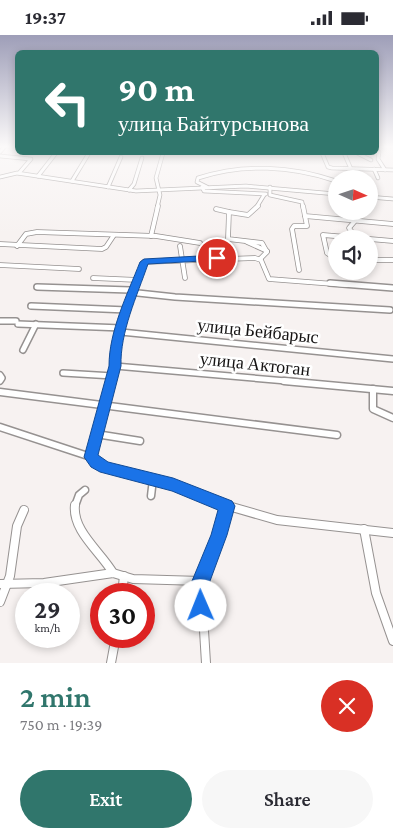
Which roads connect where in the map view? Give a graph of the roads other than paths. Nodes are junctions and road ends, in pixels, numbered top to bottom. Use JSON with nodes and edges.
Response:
{"nodes":[{"id":1,"x":34,"y":175,"type":"edge"},
{"id":2,"x":75,"y":175,"type":"edge"},
{"id":3,"x":112,"y":175,"type":"edge"},
{"id":4,"x":137,"y":175,"type":"edge"},
{"id":5,"x":157,"y":175,"type":"edge"},
{"id":6,"x":209,"y":175,"type":"edge"},
{"id":7,"x":38,"y":176,"type":"joint"},
{"id":8,"x":72,"y":181,"type":"junction"},
{"id":9,"x":108,"y":187,"type":"junction"},
{"id":10,"x":202,"y":187,"type":"junction"},
{"id":11,"x":207,"y":187,"type":"junction"},
{"id":12,"x":270,"y":187,"type":"junction"},
{"id":13,"x":129,"y":190,"type":"junction"},
{"id":14,"x":160,"y":190,"type":"junction"},
{"id":15,"x":328,"y":192,"type":"edge"},
{"id":16,"x":266,"y":194,"type":"junction"},
{"id":17,"x":378,"y":195,"type":"edge"},
{"id":18,"x":378,"y":197,"type":"edge"},
{"id":19,"x":388,"y":198,"type":"junction"},
{"id":20,"x":393,"y":199,"type":"edge"},
{"id":21,"x":216,"y":209,"type":"dead end"},
{"id":22,"x":229,"y":212,"type":"junction"},
{"id":23,"x":306,"y":216,"type":"junction"},
{"id":24,"x":355,"y":221,"type":"junction"},
{"id":25,"x":393,"y":224,"type":"edge"},
{"id":26,"x":351,"y":230,"type":"edge"},
{"id":27,"x":114,"y":235,"type":"junction"},
{"id":28,"x":328,"y":235,"type":"edge"},
{"id":29,"x":150,"y":236,"type":"junction"},
{"id":30,"x":378,"y":240,"type":"edge"},
{"id":31,"x":393,"y":241,"type":"edge"},
{"id":32,"x":200,"y":243,"type":"dead end"},
{"id":33,"x":0,"y":245,"type":"edge"},
{"id":34,"x":17,"y":246,"type":"junction"},
{"id":35,"x":180,"y":246,"type":"dead end"},
{"id":36,"x":319,"y":249,"type":"dead end"},
{"id":37,"x":326,"y":250,"type":"junction"},
{"id":38,"x":328,"y":253,"type":"edge"},
{"id":39,"x":182,"y":259,"type":"junction"},
{"id":40,"x":260,"y":259,"type":"junction"},
{"id":41,"x":378,"y":260,"type":"edge"},
{"id":42,"x":393,"y":260,"type":"edge"},
{"id":43,"x":0,"y":265,"type":"edge"},
{"id":44,"x":79,"y":269,"type":"dead end"},
{"id":45,"x":299,"y":269,"type":"dead end"},
{"id":46,"x":185,"y":277,"type":"dead end"},
{"id":47,"x":93,"y":278,"type":"dead end"},
{"id":48,"x":138,"y":280,"type":"junction"},
{"id":49,"x":37,"y":287,"type":"dead end"},
{"id":50,"x":393,"y":288,"type":"edge"},
{"id":51,"x":134,"y":291,"type":"junction"},
{"id":52,"x":31,"y":306,"type":"dead end"},
{"id":53,"x":390,"y":310,"type":"dead end"},
{"id":54,"x":127,"y":311,"type":"junction"},
{"id":55,"x":0,"y":321,"type":"edge"},
{"id":56,"x":36,"y":324,"type":"junction"},
{"id":57,"x":121,"y":330,"type":"junction"},
{"id":58,"x":23,"y":350,"type":"dead end"},
{"id":59,"x":393,"y":359,"type":"edge"},
{"id":60,"x":115,"y":366,"type":"junction"},
{"id":61,"x":63,"y":373,"type":"dead end"},
{"id":62,"x":0,"y":375,"type":"edge"},
{"id":63,"x":113,"y":376,"type":"junction"},
{"id":64,"x":0,"y":381,"type":"edge"},
{"id":65,"x":373,"y":389,"type":"junction"},
{"id":66,"x":393,"y":391,"type":"edge"},
{"id":67,"x":0,"y":392,"type":"edge"},
{"id":68,"x":105,"y":405,"type":"junction"},
{"id":69,"x":393,"y":417,"type":"edge"},
{"id":70,"x":0,"y":427,"type":"edge"},
{"id":71,"x":96,"y":434,"type":"junction"},
{"id":72,"x":337,"y":435,"type":"dead end"},
{"id":73,"x":140,"y":441,"type":"dead end"},
{"id":74,"x":91,"y":457,"type":"junction"},
{"id":75,"x":153,"y":479,"type":"junction"},
{"id":76,"x":85,"y":490,"type":"dead end"},
{"id":77,"x":151,"y":496,"type":"dead end"},
{"id":78,"x":227,"y":506,"type":"junction"},
{"id":79,"x":24,"y":511,"type":"dead end"},
{"id":80,"x":364,"y":529,"type":"junction"},
{"id":81,"x":393,"y":533,"type":"edge"},
{"id":82,"x":113,"y":573,"type":"junction"},
{"id":83,"x":124,"y":576,"type":"junction"},
{"id":84,"x":201,"y":581,"type":"junction"},
{"id":85,"x":123,"y":583,"type":"edge"},
{"id":86,"x":3,"y":584,"type":"edge"},
{"id":87,"x":0,"y":602,"type":"edge"},
{"id":88,"x":393,"y":641,"type":"edge"},
{"id":89,"x":114,"y":648,"type":"edge"},
{"id":90,"x":111,"y":663,"type":"edge"},
{"id":91,"x":206,"y":663,"type":"edge"}],
"edges":[{"from":1,"to":7,"type":"street"},
{"from":2,"to":8,"type":"street"},
{"from":3,"to":9,"type":"street"},
{"from":4,"to":13,"type":"street"},
{"from":5,"to":14,"type":"street"},
{"from":6,"to":11,"type":"street"},
{"from":7,"to":8,"type":"street"},
{"from":8,"to":9,"type":"street"},
{"from":9,"to":13,"type":"street"},
{"from":10,"to":11,"type":"street"},
{"from":10,"to":14,"type":"street"},
{"from":10,"to":16,"type":"street"},
{"from":11,"to":12,"type":"street"},
{"from":12,"to":15,"type":"street"},
{"from":12,"to":16,"type":"street"},
{"from":13,"to":14,"type":"street"},
{"from":14,"to":29,"type":"street"},
{"from":16,"to":22,"type":"street"},
{"from":16,"to":23,"type":"street"},
{"from":17,"to":19,"type":"street"},
{"from":18,"to":19,"type":"street"},
{"from":19,"to":20,"type":"street"},
{"from":21,"to":22,"type":"street"},
{"from":22,"to":40,"type":"street"},
{"from":23,"to":24,"type":"street"},
{"from":23,"to":45,"type":"street"},
{"from":24,"to":25,"type":"street"},
{"from":24,"to":26,"type":"street"},
{"from":27,"to":29,"type":"street"},
{"from":27,"to":34,"type":"street"},
{"from":27,"to":34,"type":"street"},
{"from":28,"to":37,"type":"street"},
{"from":29,"to":32,"type":"street"},
{"from":30,"to":31,"type":"street"},
{"from":33,"to":34,"type":"street"},
{"from":35,"to":39,"type":"street"},
{"from":36,"to":37,"type":"street"},
{"from":37,"to":38,"type":"street"},
{"from":39,"to":40,"type":"street"},
{"from":39,"to":46,"type":"street"},
{"from":39,"to":48,"type":"street"},
{"from":40,"to":50,"type":"street"},
{"from":41,"to":42,"type":"street"},
{"from":43,"to":44,"type":"street"},
{"from":47,"to":48,"type":"street"},
{"from":48,"to":51,"type":"street"},
{"from":49,"to":51,"type":"street"},
{"from":51,"to":53,"type":"street"},
{"from":51,"to":54,"type":"street"},
{"from":52,"to":54,"type":"street"},
{"from":54,"to":57,"type":"street"},
{"from":55,"to":56,"type":"street","name":"улица Бейбарыс"},
{"from":56,"to":57,"type":"street","name":"улица Бейбарыс"},
{"from":56,"to":58,"type":"street"},
{"from":57,"to":59,"type":"street","name":"улица Бейбарыс"},
{"from":57,"to":60,"type":"street"},
{"from":60,"to":63,"type":"street"},
{"from":60,"to":65,"type":"street","name":"улица Актоган"},
{"from":61,"to":63,"type":"street"},
{"from":62,"to":64,"type":"street"},
{"from":63,"to":68,"type":"street"},
{"from":65,"to":66,"type":"street","name":"улица Актоган"},
{"from":65,"to":69,"type":"street"},
{"from":67,"to":68,"type":"street"},
{"from":68,"to":71,"type":"street"},
{"from":68,"to":72,"type":"street"},
{"from":70,"to":74,"type":"street"},
{"from":71,"to":73,"type":"street"},
{"from":71,"to":74,"type":"street"},
{"from":74,"to":75,"type":"street"},
{"from":75,"to":77,"type":"street"},
{"from":75,"to":78,"type":"street"},
{"from":76,"to":82,"type":"street"},
{"from":78,"to":80,"type":"street"},
{"from":78,"to":84,"type":"street"},
{"from":79,"to":86,"type":"street"},
{"from":80,"to":81,"type":"street"},
{"from":80,"to":88,"type":"street"},
{"from":82,"to":83,"type":"street"},
{"from":82,"to":86,"type":"street"},
{"from":83,"to":84,"type":"street"},
{"from":83,"to":85,"type":"street"},
{"from":84,"to":91,"type":"street"},
{"from":86,"to":87,"type":"street"},
{"from":89,"to":90,"type":"street"}]}
